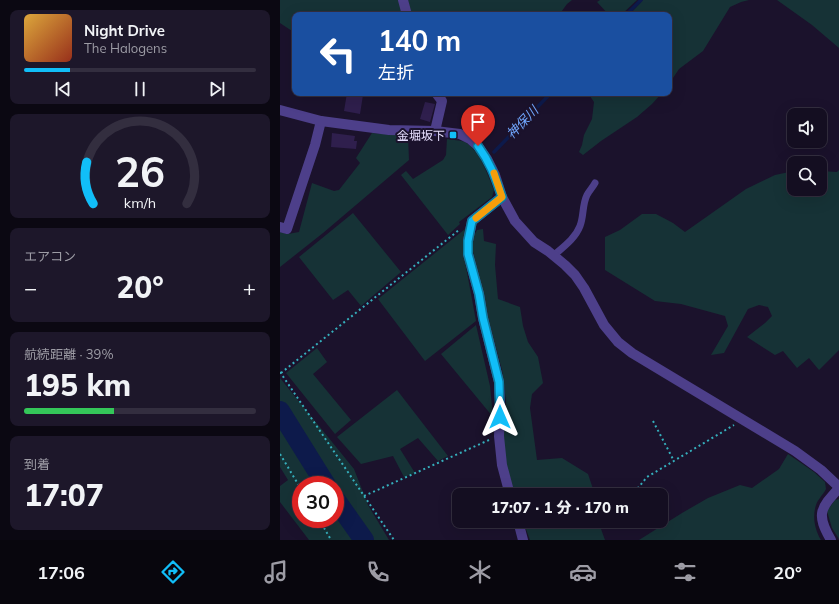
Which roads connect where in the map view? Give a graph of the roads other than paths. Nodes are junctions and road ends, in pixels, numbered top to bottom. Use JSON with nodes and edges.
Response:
{"nodes":[{"id":1,"x":403,"y":0,"type":"edge"},
{"id":2,"x":407,"y":12,"type":"edge"},
{"id":3,"x":438,"y":96,"type":"edge"},
{"id":4,"x":280,"y":110,"type":"edge"},
{"id":5,"x":321,"y":121,"type":"junction"},
{"id":6,"x":434,"y":131,"type":"junction"},
{"id":7,"x":596,"y":183,"type":"dead end"},
{"id":8,"x":502,"y":197,"type":"junction"},
{"id":9,"x":280,"y":227,"type":"edge"},
{"id":10,"x":553,"y":256,"type":"junction"},
{"id":11,"x":839,"y":487,"type":"edge"},
{"id":12,"x":508,"y":488,"type":"edge"},
{"id":13,"x":520,"y":528,"type":"edge"},
{"id":14,"x":523,"y":540,"type":"edge"},
{"id":15,"x":831,"y":540,"type":"edge"}],
"edges":[{"from":1,"to":2,"type":"street"},
{"from":3,"to":6,"type":"street"},
{"from":4,"to":5,"type":"street"},
{"from":5,"to":6,"type":"street"},
{"from":5,"to":9,"type":"street"},
{"from":6,"to":8,"type":"street"},
{"from":7,"to":10,"type":"lane"},
{"from":8,"to":10,"type":"street"},
{"from":8,"to":12,"type":"street"},
{"from":10,"to":11,"type":"street"},
{"from":11,"to":15,"type":"street"},
{"from":13,"to":14,"type":"street"}]}
